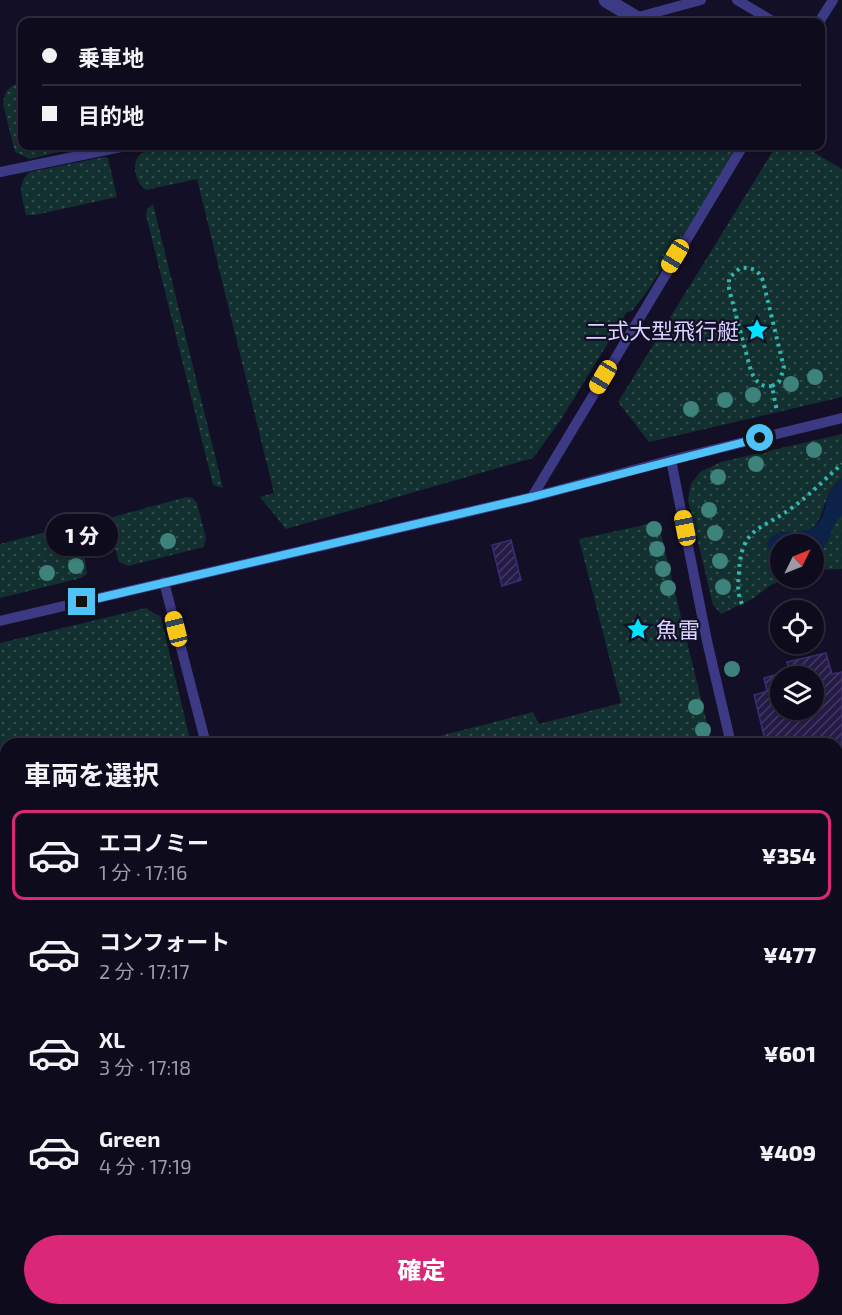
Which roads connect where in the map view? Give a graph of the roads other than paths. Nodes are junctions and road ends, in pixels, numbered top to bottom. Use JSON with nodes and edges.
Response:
{"nodes":[{"id":1,"x":606,"y":0,"type":"edge"},
{"id":2,"x":701,"y":0,"type":"edge"},
{"id":3,"x":737,"y":0,"type":"edge"},
{"id":4,"x":833,"y":0,"type":"edge"},
{"id":5,"x":636,"y":18,"type":"joint"},
{"id":6,"x":767,"y":18,"type":"edge"},
{"id":7,"x":822,"y":18,"type":"edge"},
{"id":8,"x":107,"y":150,"type":"edge"},
{"id":9,"x":741,"y":150,"type":"edge"},
{"id":10,"x":0,"y":172,"type":"edge"},
{"id":11,"x":842,"y":418,"type":"edge"},
{"id":12,"x":671,"y":460,"type":"junction"},
{"id":13,"x":532,"y":497,"type":"junction"},
{"id":14,"x":164,"y":582,"type":"junction"},
{"id":15,"x":0,"y":621,"type":"edge"},
{"id":16,"x":204,"y":738,"type":"edge"},
{"id":17,"x":730,"y":738,"type":"edge"}],
"edges":[{"from":1,"to":5,"type":"street"},
{"from":2,"to":5,"type":"lane"},
{"from":3,"to":6,"type":"lane"},
{"from":4,"to":7,"type":"lane"},
{"from":8,"to":10,"type":"lane"},
{"from":9,"to":13,"type":"lane"},
{"from":11,"to":12,"type":"lane"},
{"from":12,"to":13,"type":"lane"},
{"from":12,"to":17,"type":"lane"},
{"from":13,"to":14,"type":"lane"},
{"from":14,"to":15,"type":"lane"},
{"from":14,"to":16,"type":"lane"}]}
